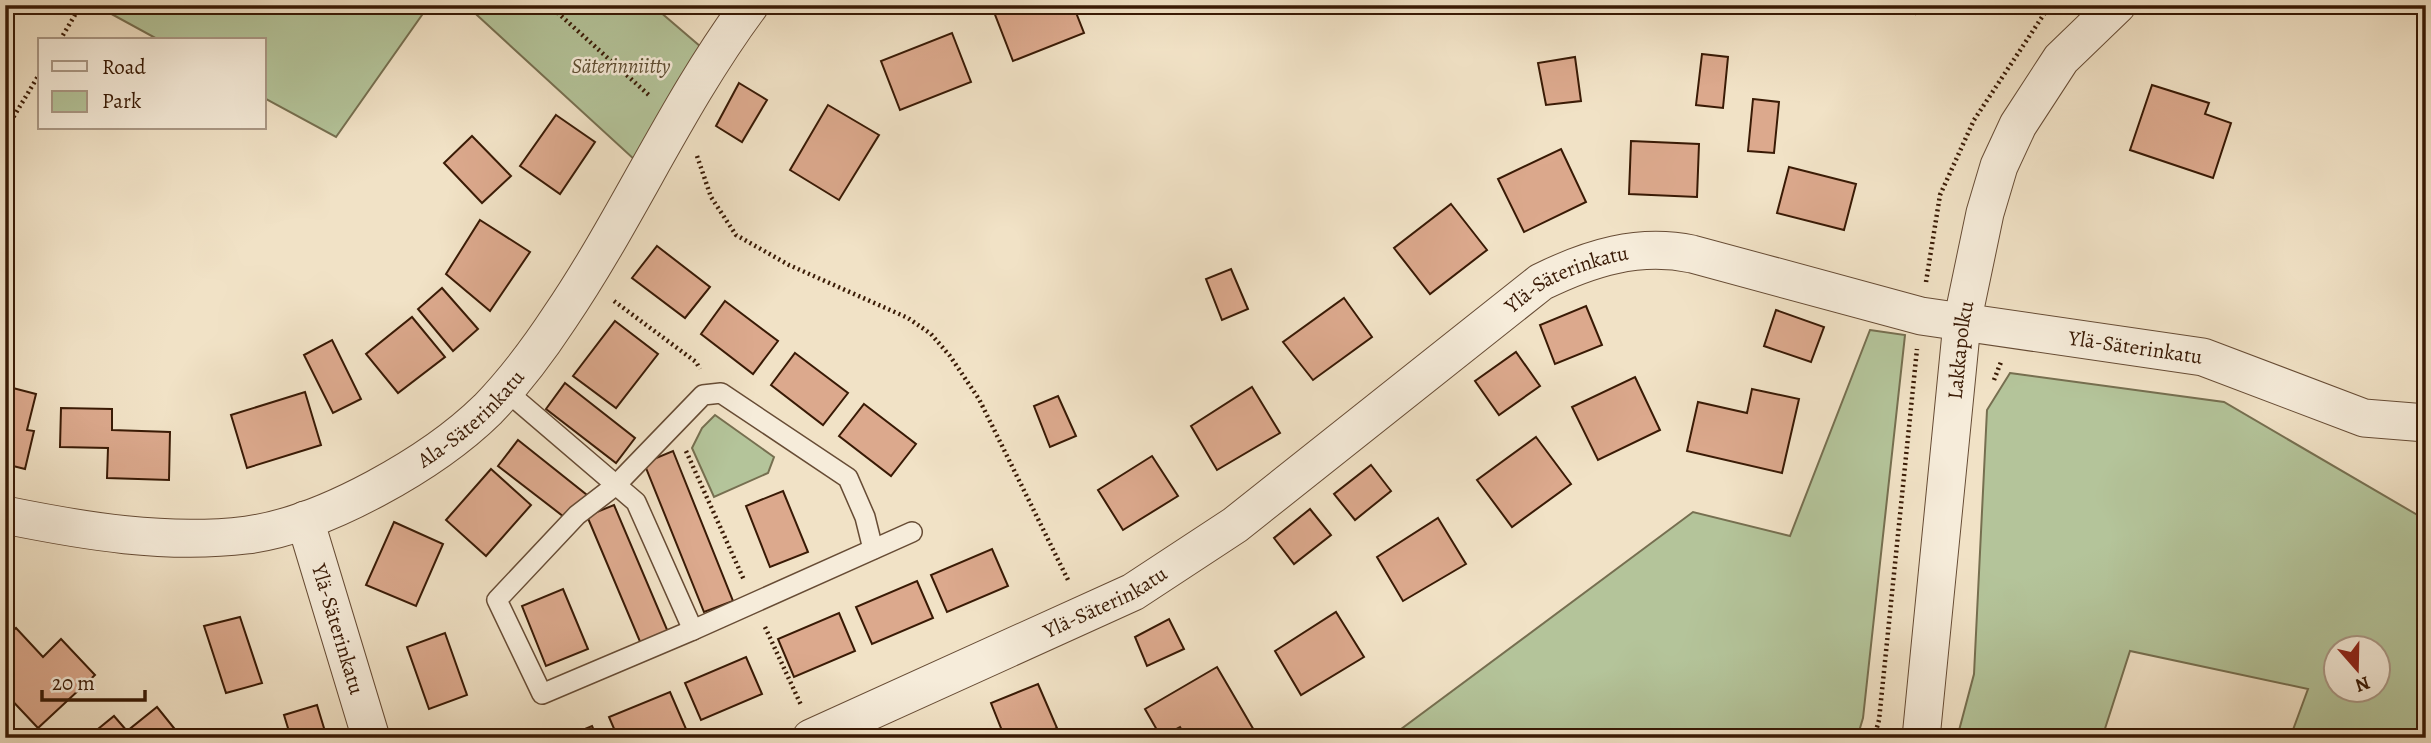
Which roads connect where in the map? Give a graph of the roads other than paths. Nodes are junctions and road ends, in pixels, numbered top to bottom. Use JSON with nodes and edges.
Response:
{"nodes":[{"id":1,"x":750,"y":5,"type":"edge"},
{"id":2,"x":2117,"y":5,"type":"edge"},
{"id":3,"x":1962,"y":323,"type":"junction"},
{"id":4,"x":505,"y":390,"type":"junction"},
{"id":5,"x":2426,"y":423,"type":"edge"},
{"id":6,"x":616,"y":485,"type":"junction"},
{"id":7,"x":5,"y":515,"type":"edge"},
{"id":8,"x":304,"y":520,"type":"junction"},
{"id":9,"x":912,"y":531,"type":"dead end"},
{"id":10,"x":873,"y":549,"type":"junction"},
{"id":11,"x":693,"y":631,"type":"junction"},
{"id":12,"x":807,"y":724,"type":"edge"},
{"id":13,"x":371,"y":738,"type":"edge"},
{"id":14,"x":1921,"y":738,"type":"edge"}],
"edges":[{"from":1,"to":4,"type":"street","name":"Ala-Säterinkatu"},
{"from":2,"to":3,"type":"street","name":"Lakkapolku"},
{"from":3,"to":5,"type":"street","name":"Ylä-Säterinkatu"},
{"from":3,"to":12,"type":"street","name":"Ylä-Säterinkatu"},
{"from":3,"to":14,"type":"street","name":"Lakkapolku"},
{"from":4,"to":6,"type":"lane"},
{"from":4,"to":8,"type":"street","name":"Ala-Säterinkatu"},
{"from":6,"to":10,"type":"lane"},
{"from":6,"to":11,"type":"lane"},
{"from":6,"to":11,"type":"lane"},
{"from":7,"to":8,"type":"street","name":"Ala-Säterinkatu"},
{"from":8,"to":13,"type":"street","name":"Ylä-Säterinkatu"},
{"from":9,"to":10,"type":"lane"},
{"from":10,"to":11,"type":"lane"}]}
